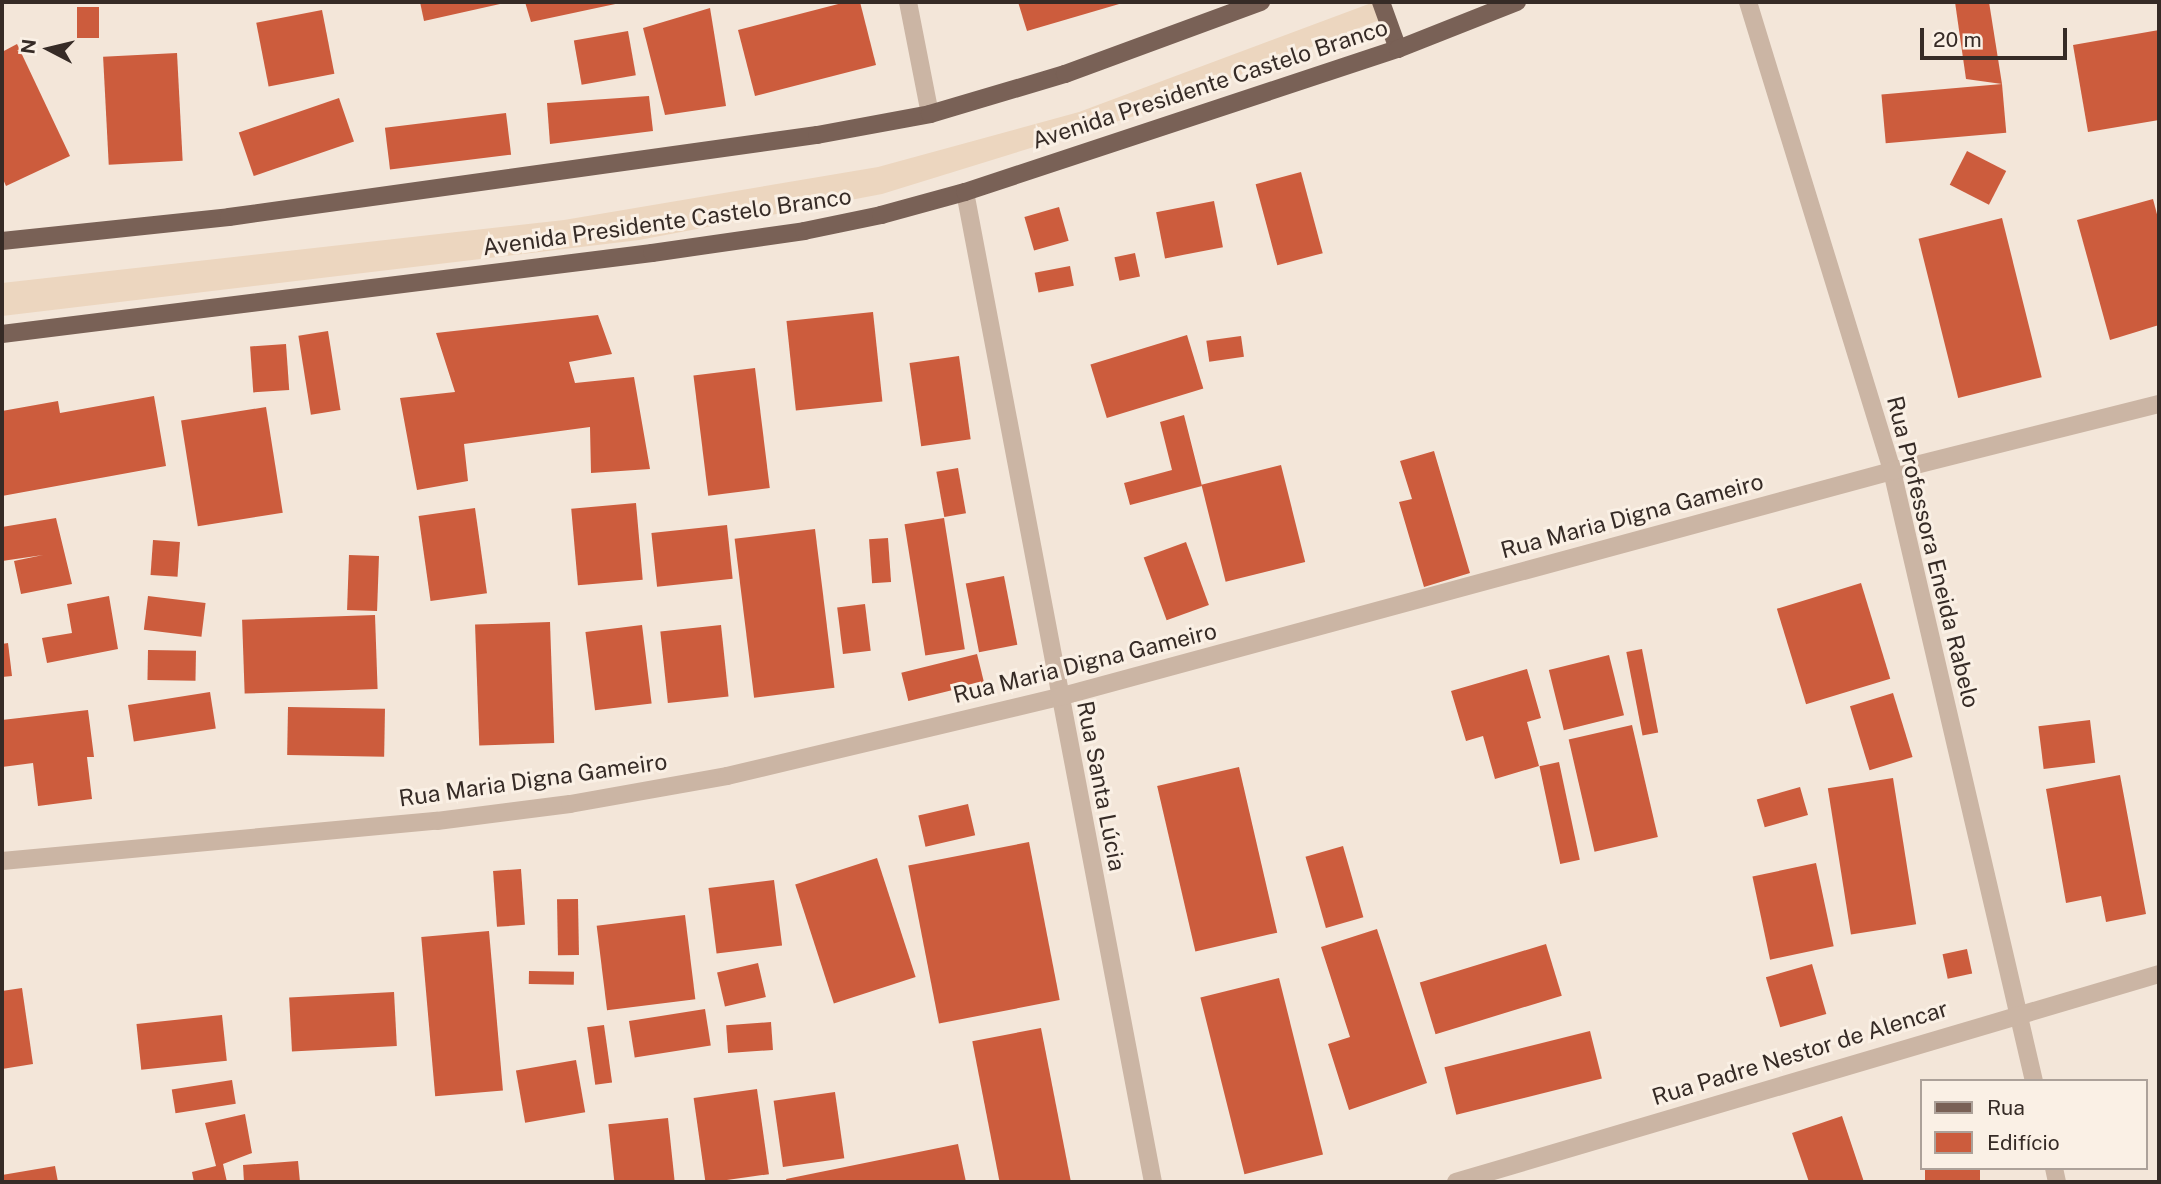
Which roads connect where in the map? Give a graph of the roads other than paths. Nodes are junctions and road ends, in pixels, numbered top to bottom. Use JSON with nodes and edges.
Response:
{"nodes":[{"id":1,"x":908,"y":2,"type":"edge"},
{"id":2,"x":1261,"y":2,"type":"edge"},
{"id":3,"x":1381,"y":2,"type":"edge"},
{"id":4,"x":1517,"y":2,"type":"edge"},
{"id":5,"x":1748,"y":2,"type":"edge"},
{"id":6,"x":1398,"y":49,"type":"junction"},
{"id":7,"x":930,"y":114,"type":"junction"},
{"id":8,"x":965,"y":192,"type":"junction"},
{"id":9,"x":2,"y":241,"type":"edge"},
{"id":10,"x":2,"y":334,"type":"edge"},
{"id":11,"x":2159,"y":404,"type":"edge"},
{"id":12,"x":1892,"y":471,"type":"junction"},
{"id":13,"x":1059,"y":697,"type":"junction"},
{"id":14,"x":2,"y":861,"type":"edge"},
{"id":15,"x":2159,"y":974,"type":"edge"},
{"id":16,"x":2018,"y":1013,"type":"junction"},
{"id":17,"x":2034,"y":1079,"type":"edge"},
{"id":18,"x":1153,"y":1182,"type":"edge"},
{"id":19,"x":1456,"y":1182,"type":"edge"}],
"edges":[{"from":1,"to":7,"type":"street"},
{"from":2,"to":7,"type":"main road"},
{"from":3,"to":6,"type":"main road"},
{"from":4,"to":6,"type":"main road","name":"Avenida Presidente Castelo Branco"},
{"from":5,"to":12,"type":"street","name":"Rua Professora Eneida Rabelo"},
{"from":6,"to":8,"type":"main road","name":"Avenida Presidente Castelo Branco"},
{"from":7,"to":9,"type":"main road"},
{"from":8,"to":10,"type":"main road","name":"Avenida Presidente Castelo Branco"},
{"from":8,"to":13,"type":"street","name":"Rua Santa Lúcia"},
{"from":11,"to":12,"type":"street","name":"Rua Maria Digna Gameiro"},
{"from":12,"to":13,"type":"street","name":"Rua Maria Digna Gameiro"},
{"from":12,"to":16,"type":"street","name":"Rua Professora Eneida Rabelo"},
{"from":13,"to":14,"type":"street","name":"Rua Maria Digna Gameiro"},
{"from":13,"to":18,"type":"street","name":"Rua Santa Lúcia"},
{"from":15,"to":16,"type":"street","name":"Rua Padre Nestor de Alencar"},
{"from":16,"to":17,"type":"street","name":"Rua Professora Eneida Rabelo"},
{"from":16,"to":19,"type":"street","name":"Rua Padre Nestor de Alencar"}]}
